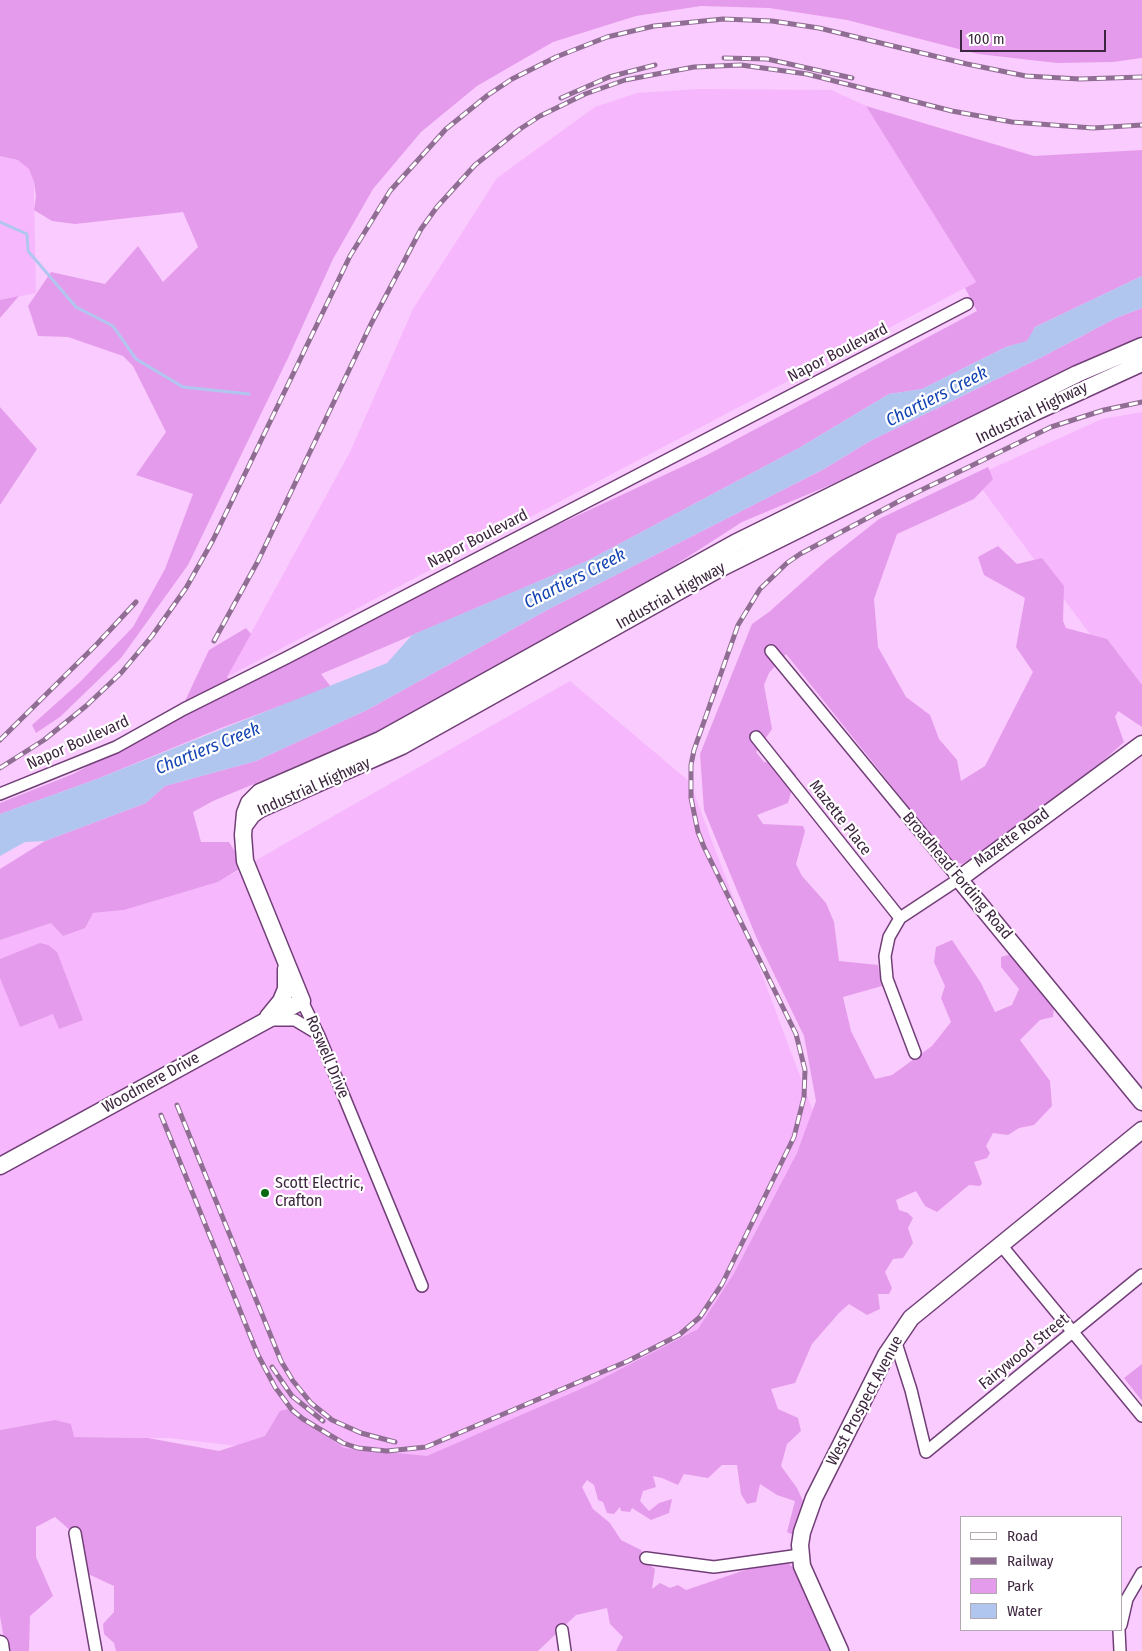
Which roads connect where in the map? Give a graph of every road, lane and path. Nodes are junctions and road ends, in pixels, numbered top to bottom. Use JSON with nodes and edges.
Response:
{"nodes":[{"id":1,"x":967,"y":304,"type":"dead end"},
{"id":2,"x":1142,"y":346,"type":"edge"},
{"id":3,"x":1142,"y":363,"type":"edge"},
{"id":4,"x":771,"y":651,"type":"dead end"},
{"id":5,"x":756,"y":737,"type":"dead end"},
{"id":6,"x":1142,"y":744,"type":"edge"},
{"id":7,"x":0,"y":794,"type":"edge"},
{"id":8,"x":244,"y":826,"type":"junction"},
{"id":9,"x":959,"y":879,"type":"junction"},
{"id":10,"x":900,"y":918,"type":"junction"},
{"id":11,"x":284,"y":957,"type":"junction"},
{"id":12,"x":302,"y":1001,"type":"junction"},
{"id":13,"x":266,"y":1021,"type":"junction"},
{"id":14,"x":319,"y":1036,"type":"junction"},
{"id":15,"x":914,"y":1053,"type":"dead end"},
{"id":16,"x":1142,"y":1102,"type":"edge"},
{"id":17,"x":1142,"y":1130,"type":"edge"},
{"id":18,"x":0,"y":1166,"type":"edge"},
{"id":19,"x":1001,"y":1245,"type":"junction"},
{"id":20,"x":1142,"y":1275,"type":"edge"},
{"id":21,"x":422,"y":1286,"type":"dead end"},
{"id":22,"x":1074,"y":1333,"type":"junction"},
{"id":23,"x":895,"y":1340,"type":"junction"},
{"id":24,"x":1142,"y":1416,"type":"edge"},
{"id":25,"x":75,"y":1533,"type":"dead end"},
{"id":26,"x":800,"y":1555,"type":"junction"},
{"id":27,"x":646,"y":1558,"type":"dead end"},
{"id":28,"x":1142,"y":1573,"type":"edge"},
{"id":29,"x":1122,"y":1621,"type":"edge"},
{"id":30,"x":562,"y":1630,"type":"dead end"},
{"id":31,"x":1120,"y":1631,"type":"edge"},
{"id":32,"x":0,"y":1644,"type":"edge"},
{"id":33,"x":1,"y":1651,"type":"edge"},
{"id":34,"x":96,"y":1651,"type":"edge"},
{"id":35,"x":565,"y":1651,"type":"edge"},
{"id":36,"x":840,"y":1651,"type":"edge"},
{"id":37,"x":1120,"y":1651,"type":"edge"}],
"edges":[{"from":1,"to":7,"type":"street","name":"Napor Boulevard"},
{"from":2,"to":8,"type":"street","name":"Industrial Highway"},
{"from":3,"to":8,"type":"street","name":"Industrial Highway"},
{"from":4,"to":9,"type":"street","name":"Broadhead Fording Road"},
{"from":5,"to":10,"type":"street","name":"Mazette Place"},
{"from":6,"to":9,"type":"street","name":"Mazette Road"},
{"from":8,"to":11,"type":"street","name":"Roswell Drive"},
{"from":9,"to":10,"type":"street","name":"Mazette Road"},
{"from":9,"to":16,"type":"street","name":"Broadhead Fording Road"},
{"from":10,"to":15,"type":"street","name":"Mazette Road"},
{"from":11,"to":12,"type":"street","name":"Roswell Drive"},
{"from":11,"to":13,"type":"street"},
{"from":12,"to":13,"type":"street","name":"Woodmere Drive"},
{"from":12,"to":14,"type":"street","name":"Roswell Drive"},
{"from":13,"to":14,"type":"street"},
{"from":13,"to":18,"type":"street","name":"Woodmere Drive"},
{"from":14,"to":21,"type":"street","name":"Roswell Drive"},
{"from":17,"to":19,"type":"street","name":"West Prospect Avenue"},
{"from":19,"to":22,"type":"street"},
{"from":19,"to":23,"type":"street","name":"West Prospect Avenue"},
{"from":20,"to":22,"type":"street","name":"Fairywood Street"},
{"from":22,"to":23,"type":"street","name":"Fairywood Street"},
{"from":22,"to":24,"type":"street"},
{"from":23,"to":26,"type":"street","name":"West Prospect Avenue"},
{"from":25,"to":34,"type":"street"},
{"from":26,"to":27,"type":"street"},
{"from":26,"to":36,"type":"street","name":"West Prospect Avenue"},
{"from":28,"to":29,"type":"street"},
{"from":30,"to":35,"type":"street"},
{"from":31,"to":37,"type":"street"},
{"from":32,"to":33,"type":"street"}]}
